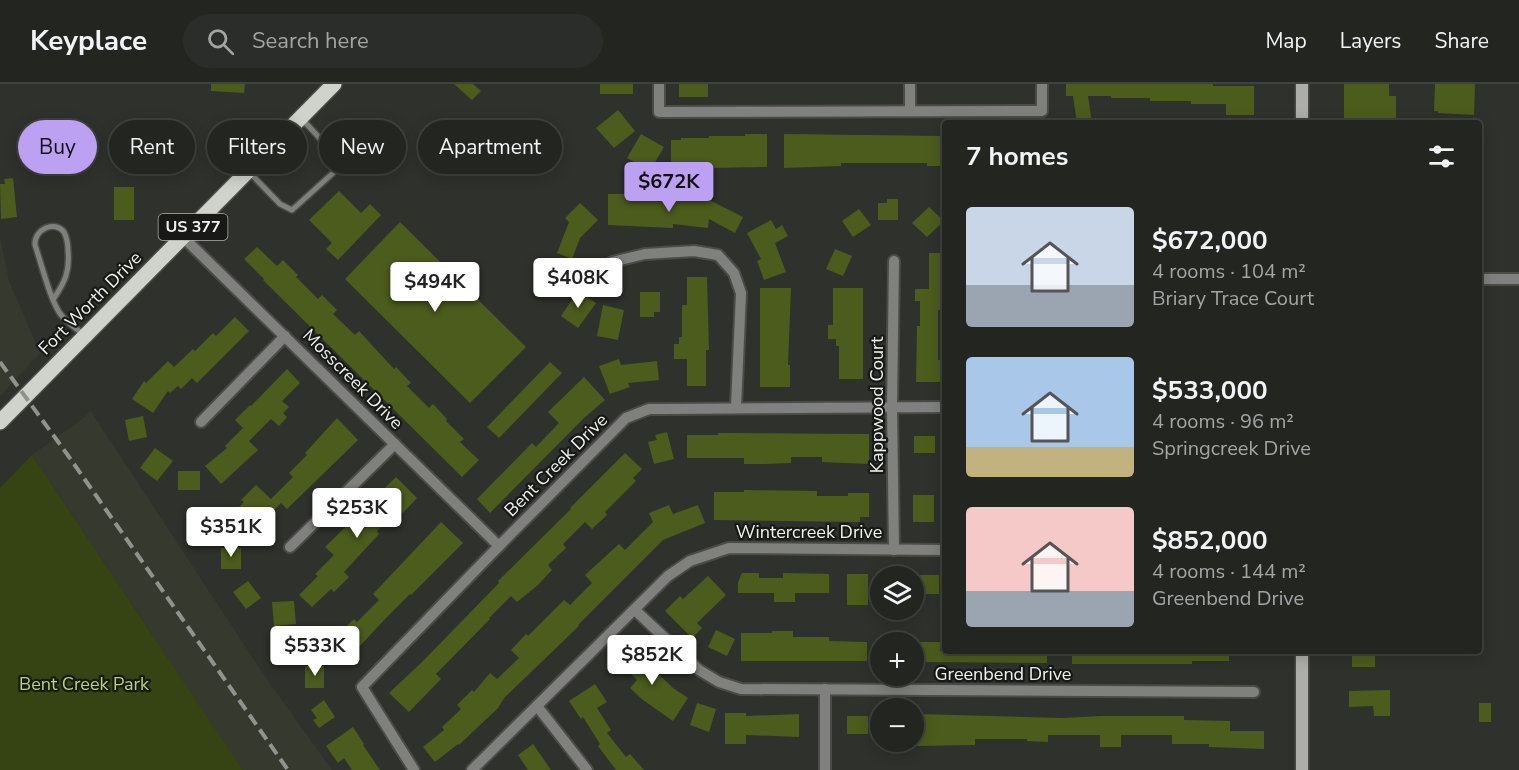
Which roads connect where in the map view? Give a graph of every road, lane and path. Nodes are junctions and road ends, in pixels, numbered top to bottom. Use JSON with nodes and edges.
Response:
{"nodes":[{"id":1,"x":334,"y":84,"type":"edge"},
{"id":2,"x":659,"y":84,"type":"edge"},
{"id":3,"x":910,"y":84,"type":"edge"},
{"id":4,"x":1042,"y":84,"type":"edge"},
{"id":5,"x":1302,"y":84,"type":"edge"},
{"id":6,"x":910,"y":110,"type":"junction"},
{"id":7,"x":300,"y":118,"type":"edge"},
{"id":8,"x":1302,"y":120,"type":"edge"},
{"id":9,"x":307,"y":125,"type":"edge"},
{"id":10,"x":245,"y":174,"type":"edge"},
{"id":11,"x":251,"y":174,"type":"edge"},
{"id":12,"x":183,"y":237,"type":"junction"},
{"id":13,"x":894,"y":261,"type":"dead end"},
{"id":14,"x":612,"y":262,"type":"dead end"},
{"id":15,"x":1482,"y":279,"type":"edge"},
{"id":16,"x":1519,"y":279,"type":"edge"},
{"id":17,"x":54,"y":298,"type":"junction"},
{"id":18,"x":85,"y":336,"type":"junction"},
{"id":19,"x":285,"y":336,"type":"junction"},
{"id":20,"x":736,"y":407,"type":"junction"},
{"id":21,"x":892,"y":407,"type":"junction"},
{"id":22,"x":942,"y":407,"type":"edge"},
{"id":23,"x":0,"y":422,"type":"edge"},
{"id":24,"x":201,"y":422,"type":"dead end"},
{"id":25,"x":395,"y":444,"type":"junction"},
{"id":26,"x":499,"y":546,"type":"junction"},
{"id":27,"x":290,"y":547,"type":"dead end"},
{"id":28,"x":894,"y":550,"type":"junction"},
{"id":29,"x":942,"y":550,"type":"edge"},
{"id":30,"x":635,"y":610,"type":"junction"},
{"id":31,"x":1302,"y":654,"type":"edge"},
{"id":32,"x":825,"y":689,"type":"junction"},
{"id":33,"x":1254,"y":692,"type":"dead end"},
{"id":34,"x":537,"y":706,"type":"junction"},
{"id":35,"x":414,"y":770,"type":"edge"},
{"id":36,"x":472,"y":770,"type":"edge"},
{"id":37,"x":587,"y":770,"type":"edge"},
{"id":38,"x":825,"y":770,"type":"edge"},
{"id":39,"x":1302,"y":770,"type":"edge"}],
"edges":[{"from":1,"to":7,"type":"main road","name":"Fort Worth Drive","number":"US 377"},
{"from":2,"to":6,"type":"street"},
{"from":3,"to":6,"type":"street"},
{"from":4,"to":6,"type":"street"},
{"from":5,"to":8,"type":"main road"},
{"from":9,"to":11,"type":"lane"},
{"from":10,"to":12,"type":"main road","name":"Fort Worth Drive","number":"US 377"},
{"from":12,"to":18,"type":"main road","name":"Fort Worth Drive","number":"US 377"},
{"from":12,"to":19,"type":"street","name":"Mosscreek Drive"},
{"from":13,"to":21,"type":"street","name":"Kappwood Court"},
{"from":14,"to":20,"type":"street"},
{"from":15,"to":16,"type":"street"},
{"from":17,"to":17,"type":"lane"},
{"from":17,"to":18,"type":"lane"},
{"from":18,"to":23,"type":"main road","name":"Fort Worth Drive","number":"US 377"},
{"from":19,"to":24,"type":"street"},
{"from":19,"to":25,"type":"street","name":"Mosscreek Drive"},
{"from":20,"to":21,"type":"street","name":"Bent Creek Drive"},
{"from":20,"to":26,"type":"street","name":"Bent Creek Drive"},
{"from":21,"to":22,"type":"street","name":"Bent Creek Drive"},
{"from":21,"to":28,"type":"street","name":"Kappwood Court"},
{"from":25,"to":26,"type":"street","name":"Mosscreek Drive"},
{"from":25,"to":27,"type":"street"},
{"from":26,"to":35,"type":"street","name":"Bent Creek Drive"},
{"from":28,"to":29,"type":"street","name":"Wintercreek Drive"},
{"from":28,"to":30,"type":"street","name":"Wintercreek Drive"},
{"from":30,"to":32,"type":"street","name":"Greenbend Drive"},
{"from":30,"to":34,"type":"street","name":"Wintercreek Drive"},
{"from":31,"to":39,"type":"main road"},
{"from":32,"to":33,"type":"street","name":"Greenbend Drive"},
{"from":32,"to":38,"type":"street"},
{"from":34,"to":36,"type":"street","name":"Wintercreek Drive"},
{"from":34,"to":37,"type":"street"}]}
